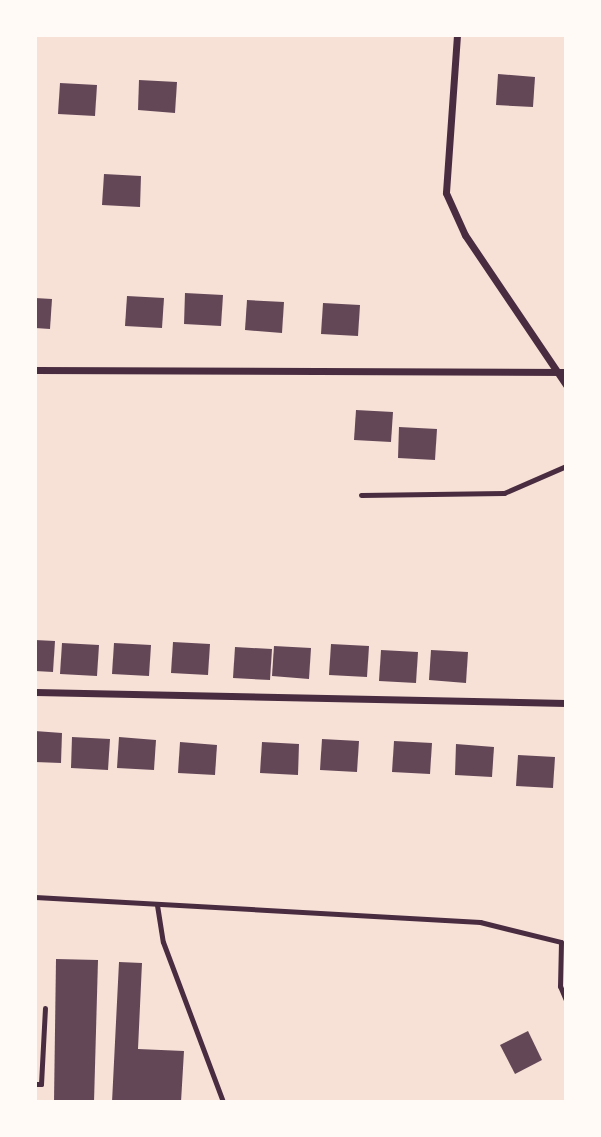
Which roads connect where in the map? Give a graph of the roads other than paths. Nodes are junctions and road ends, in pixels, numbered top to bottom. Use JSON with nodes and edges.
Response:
{"nodes":[{"id":1,"x":457,"y":35,"type":"edge"},
{"id":2,"x":35,"y":370,"type":"edge"},
{"id":3,"x":562,"y":372,"type":"edge"},
{"id":4,"x":566,"y":385,"type":"edge"},
{"id":5,"x":566,"y":466,"type":"edge"},
{"id":6,"x":361,"y":495,"type":"dead end"},
{"id":7,"x":35,"y":692,"type":"edge"},
{"id":8,"x":566,"y":703,"type":"edge"},
{"id":9,"x":35,"y":898,"type":"edge"},
{"id":10,"x":157,"y":905,"type":"junction"},
{"id":11,"x":564,"y":942,"type":"edge"},
{"id":12,"x":566,"y":1000,"type":"edge"},
{"id":13,"x":45,"y":1008,"type":"dead end"},
{"id":14,"x":35,"y":1084,"type":"edge"},
{"id":15,"x":223,"y":1102,"type":"edge"}],
"edges":[{"from":1,"to":3,"type":"street"},
{"from":2,"to":3,"type":"street"},
{"from":3,"to":4,"type":"street"},
{"from":5,"to":6,"type":"lane"},
{"from":7,"to":8,"type":"street"},
{"from":9,"to":10,"type":"lane"},
{"from":10,"to":11,"type":"lane"},
{"from":10,"to":15,"type":"lane"},
{"from":11,"to":12,"type":"lane"},
{"from":13,"to":14,"type":"lane"}]}
